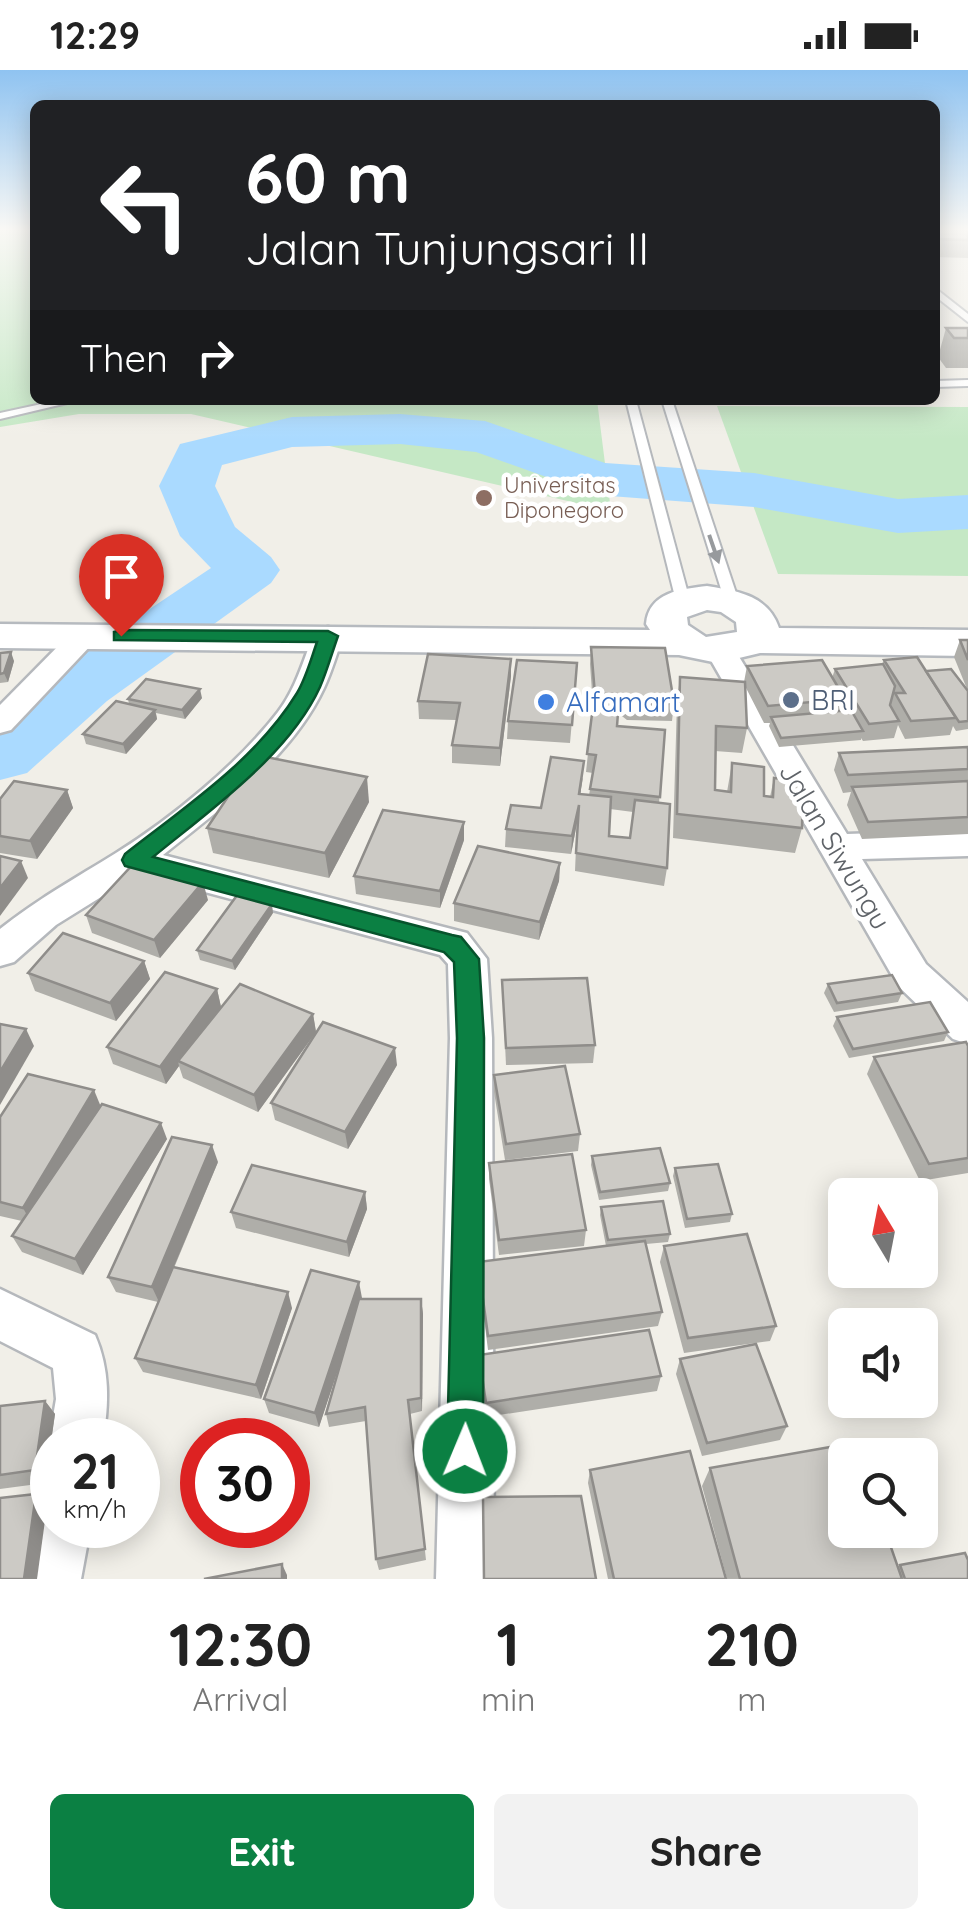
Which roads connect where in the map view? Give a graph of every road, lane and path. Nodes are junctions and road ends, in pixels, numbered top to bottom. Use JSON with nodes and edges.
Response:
{"nodes":[{"id":1,"x":943,"y":298,"type":"edge"},
{"id":2,"x":968,"y":319,"type":"edge"},
{"id":3,"x":940,"y":384,"type":"edge"},
{"id":4,"x":968,"y":384,"type":"edge"},
{"id":5,"x":52,"y":405,"type":"edge"},
{"id":6,"x":632,"y":405,"type":"edge"},
{"id":7,"x":668,"y":405,"type":"edge"},
{"id":8,"x":0,"y":416,"type":"edge"},
{"id":9,"x":0,"y":610,"type":"edge"},
{"id":10,"x":968,"y":614,"type":"edge"},
{"id":11,"x":713,"y":624,"type":"junction"},
{"id":12,"x":119,"y":626,"type":"junction"},
{"id":13,"x":0,"y":636,"type":"edge"},
{"id":14,"x":328,"y":636,"type":"junction"},
{"id":15,"x":968,"y":643,"type":"edge"},
{"id":16,"x":0,"y":723,"type":"edge"},
{"id":17,"x":968,"y":843,"type":"edge"},
{"id":18,"x":836,"y":847,"type":"junction"},
{"id":19,"x":133,"y":860,"type":"junction"},
{"id":20,"x":0,"y":951,"type":"edge"},
{"id":21,"x":968,"y":1027,"type":"edge"},
{"id":22,"x":0,"y":1314,"type":"edge"},
{"id":23,"x":80,"y":1418,"type":"edge"},
{"id":24,"x":58,"y":1548,"type":"edge"},
{"id":25,"x":52,"y":1579,"type":"edge"},
{"id":26,"x":464,"y":1579,"type":"edge"}],
"edges":[{"from":1,"to":2,"type":"lane"},
{"from":3,"to":4,"type":"lane"},
{"from":5,"to":8,"type":"lane"},
{"from":6,"to":11,"type":"lane"},
{"from":7,"to":11,"type":"lane","one_way":true},
{"from":9,"to":12,"type":"street"},
{"from":10,"to":11,"type":"street"},
{"from":11,"to":12,"type":"street"},
{"from":11,"to":14,"type":"street"},
{"from":11,"to":15,"type":"street"},
{"from":11,"to":18,"type":"street","name":"Jalan Siwungu"},
{"from":12,"to":13,"type":"street"},
{"from":12,"to":14,"type":"street"},
{"from":12,"to":16,"type":"street"},
{"from":14,"to":19,"type":"street"},
{"from":17,"to":18,"type":"street"},
{"from":18,"to":21,"type":"street","name":"Jalan Siwungu"},
{"from":19,"to":20,"type":"street"},
{"from":19,"to":26,"type":"street"},
{"from":22,"to":23,"type":"street"},
{"from":24,"to":25,"type":"street"}]}
